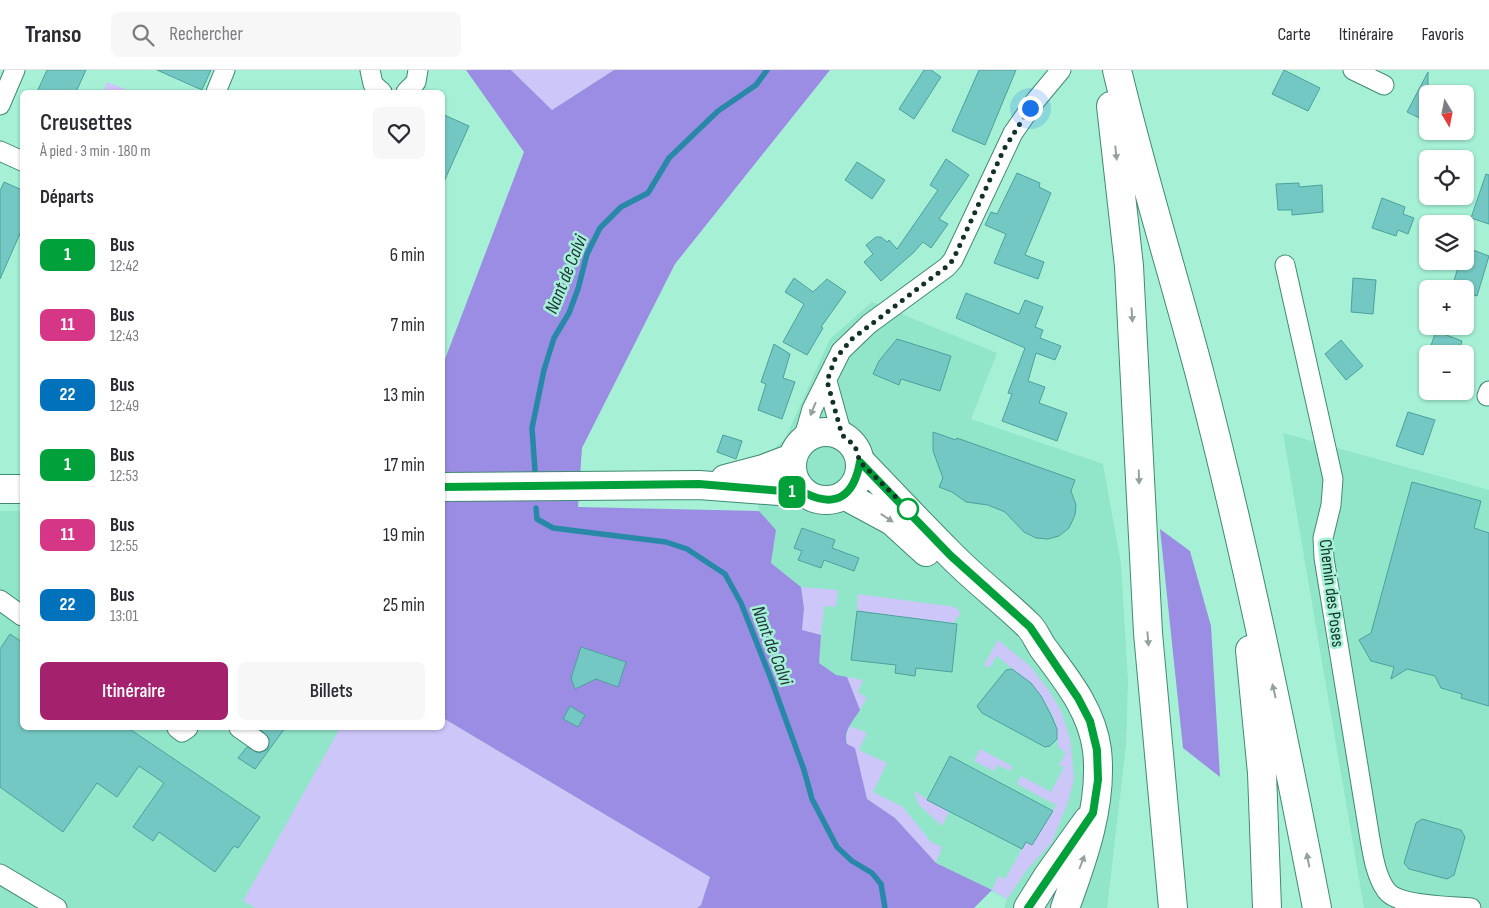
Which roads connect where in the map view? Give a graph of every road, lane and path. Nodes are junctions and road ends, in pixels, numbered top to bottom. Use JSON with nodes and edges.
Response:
{"nodes":[{"id":1,"x":15,"y":70,"type":"edge"},
{"id":2,"x":226,"y":70,"type":"edge"},
{"id":3,"x":370,"y":70,"type":"edge"},
{"id":4,"x":418,"y":70,"type":"edge"},
{"id":5,"x":1107,"y":70,"type":"edge"},
{"id":6,"x":1117,"y":70,"type":"edge"},
{"id":7,"x":1353,"y":70,"type":"edge"},
{"id":8,"x":1059,"y":71,"type":"edge"},
{"id":9,"x":1384,"y":85,"type":"dead end"},
{"id":10,"x":217,"y":90,"type":"edge"},
{"id":11,"x":380,"y":90,"type":"edge"},
{"id":12,"x":409,"y":90,"type":"edge"},
{"id":13,"x":0,"y":105,"type":"edge"},
{"id":14,"x":0,"y":151,"type":"edge"},
{"id":15,"x":20,"y":160,"type":"edge"},
{"id":16,"x":1285,"y":265,"type":"dead end"},
{"id":17,"x":827,"y":381,"type":"junction"},
{"id":18,"x":842,"y":435,"type":"junction"},
{"id":19,"x":1214,"y":437,"type":"junction"},
{"id":20,"x":798,"y":449,"type":"junction"},
{"id":21,"x":860,"y":462,"type":"junction"},
{"id":22,"x":699,"y":484,"type":"junction"},
{"id":23,"x":445,"y":487,"type":"edge"},
{"id":24,"x":0,"y":489,"type":"edge"},
{"id":25,"x":20,"y":489,"type":"edge"},
{"id":26,"x":805,"y":493,"type":"junction"},
{"id":27,"x":844,"y":495,"type":"junction"},
{"id":28,"x":0,"y":600,"type":"edge"},
{"id":29,"x":20,"y":615,"type":"edge"},
{"id":30,"x":1044,"y":649,"type":"junction"},
{"id":31,"x":242,"y":730,"type":"edge"},
{"id":32,"x":259,"y":742,"type":"dead end"},
{"id":33,"x":1093,"y":813,"type":"junction"},
{"id":34,"x":0,"y":874,"type":"edge"},
{"id":35,"x":57,"y":908,"type":"edge"},
{"id":36,"x":1028,"y":908,"type":"edge"},
{"id":37,"x":1065,"y":908,"type":"edge"},
{"id":38,"x":1173,"y":908,"type":"edge"},
{"id":39,"x":1267,"y":908,"type":"edge"},
{"id":40,"x":1317,"y":908,"type":"edge"},
{"id":41,"x":1471,"y":908,"type":"edge"}],
"edges":[{"from":1,"to":13,"type":"street"},
{"from":2,"to":10,"type":"street"},
{"from":3,"to":11,"type":"street"},
{"from":4,"to":12,"type":"street"},
{"from":5,"to":38,"type":"main road","one_way":true},
{"from":6,"to":19,"type":"main road"},
{"from":7,"to":9,"type":"street"},
{"from":8,"to":17,"type":"street"},
{"from":14,"to":15,"type":"street"},
{"from":16,"to":41,"type":"street","name":"Chemin des Poses"},
{"from":17,"to":18,"type":"street"},
{"from":17,"to":20,"type":"street","one_way":true},
{"from":18,"to":20,"type":"main road"},
{"from":18,"to":21,"type":"main road"},
{"from":19,"to":39,"type":"main road"},
{"from":40,"to":19,"type":"main road","one_way":true},
{"from":20,"to":22,"type":"main road"},
{"from":20,"to":26,"type":"main road"},
{"from":21,"to":27,"type":"main road"},
{"from":21,"to":30,"type":"main road"},
{"from":22,"to":23,"type":"main road"},
{"from":22,"to":26,"type":"main road"},
{"from":24,"to":25,"type":"main road"},
{"from":26,"to":27,"type":"main road"},
{"from":27,"to":30,"type":"main road","one_way":true},
{"from":28,"to":29,"type":"street"},
{"from":30,"to":33,"type":"main road"},
{"from":31,"to":32,"type":"street"},
{"from":33,"to":36,"type":"main road"},
{"from":37,"to":33,"type":"main road","one_way":true},
{"from":34,"to":35,"type":"street"}]}
